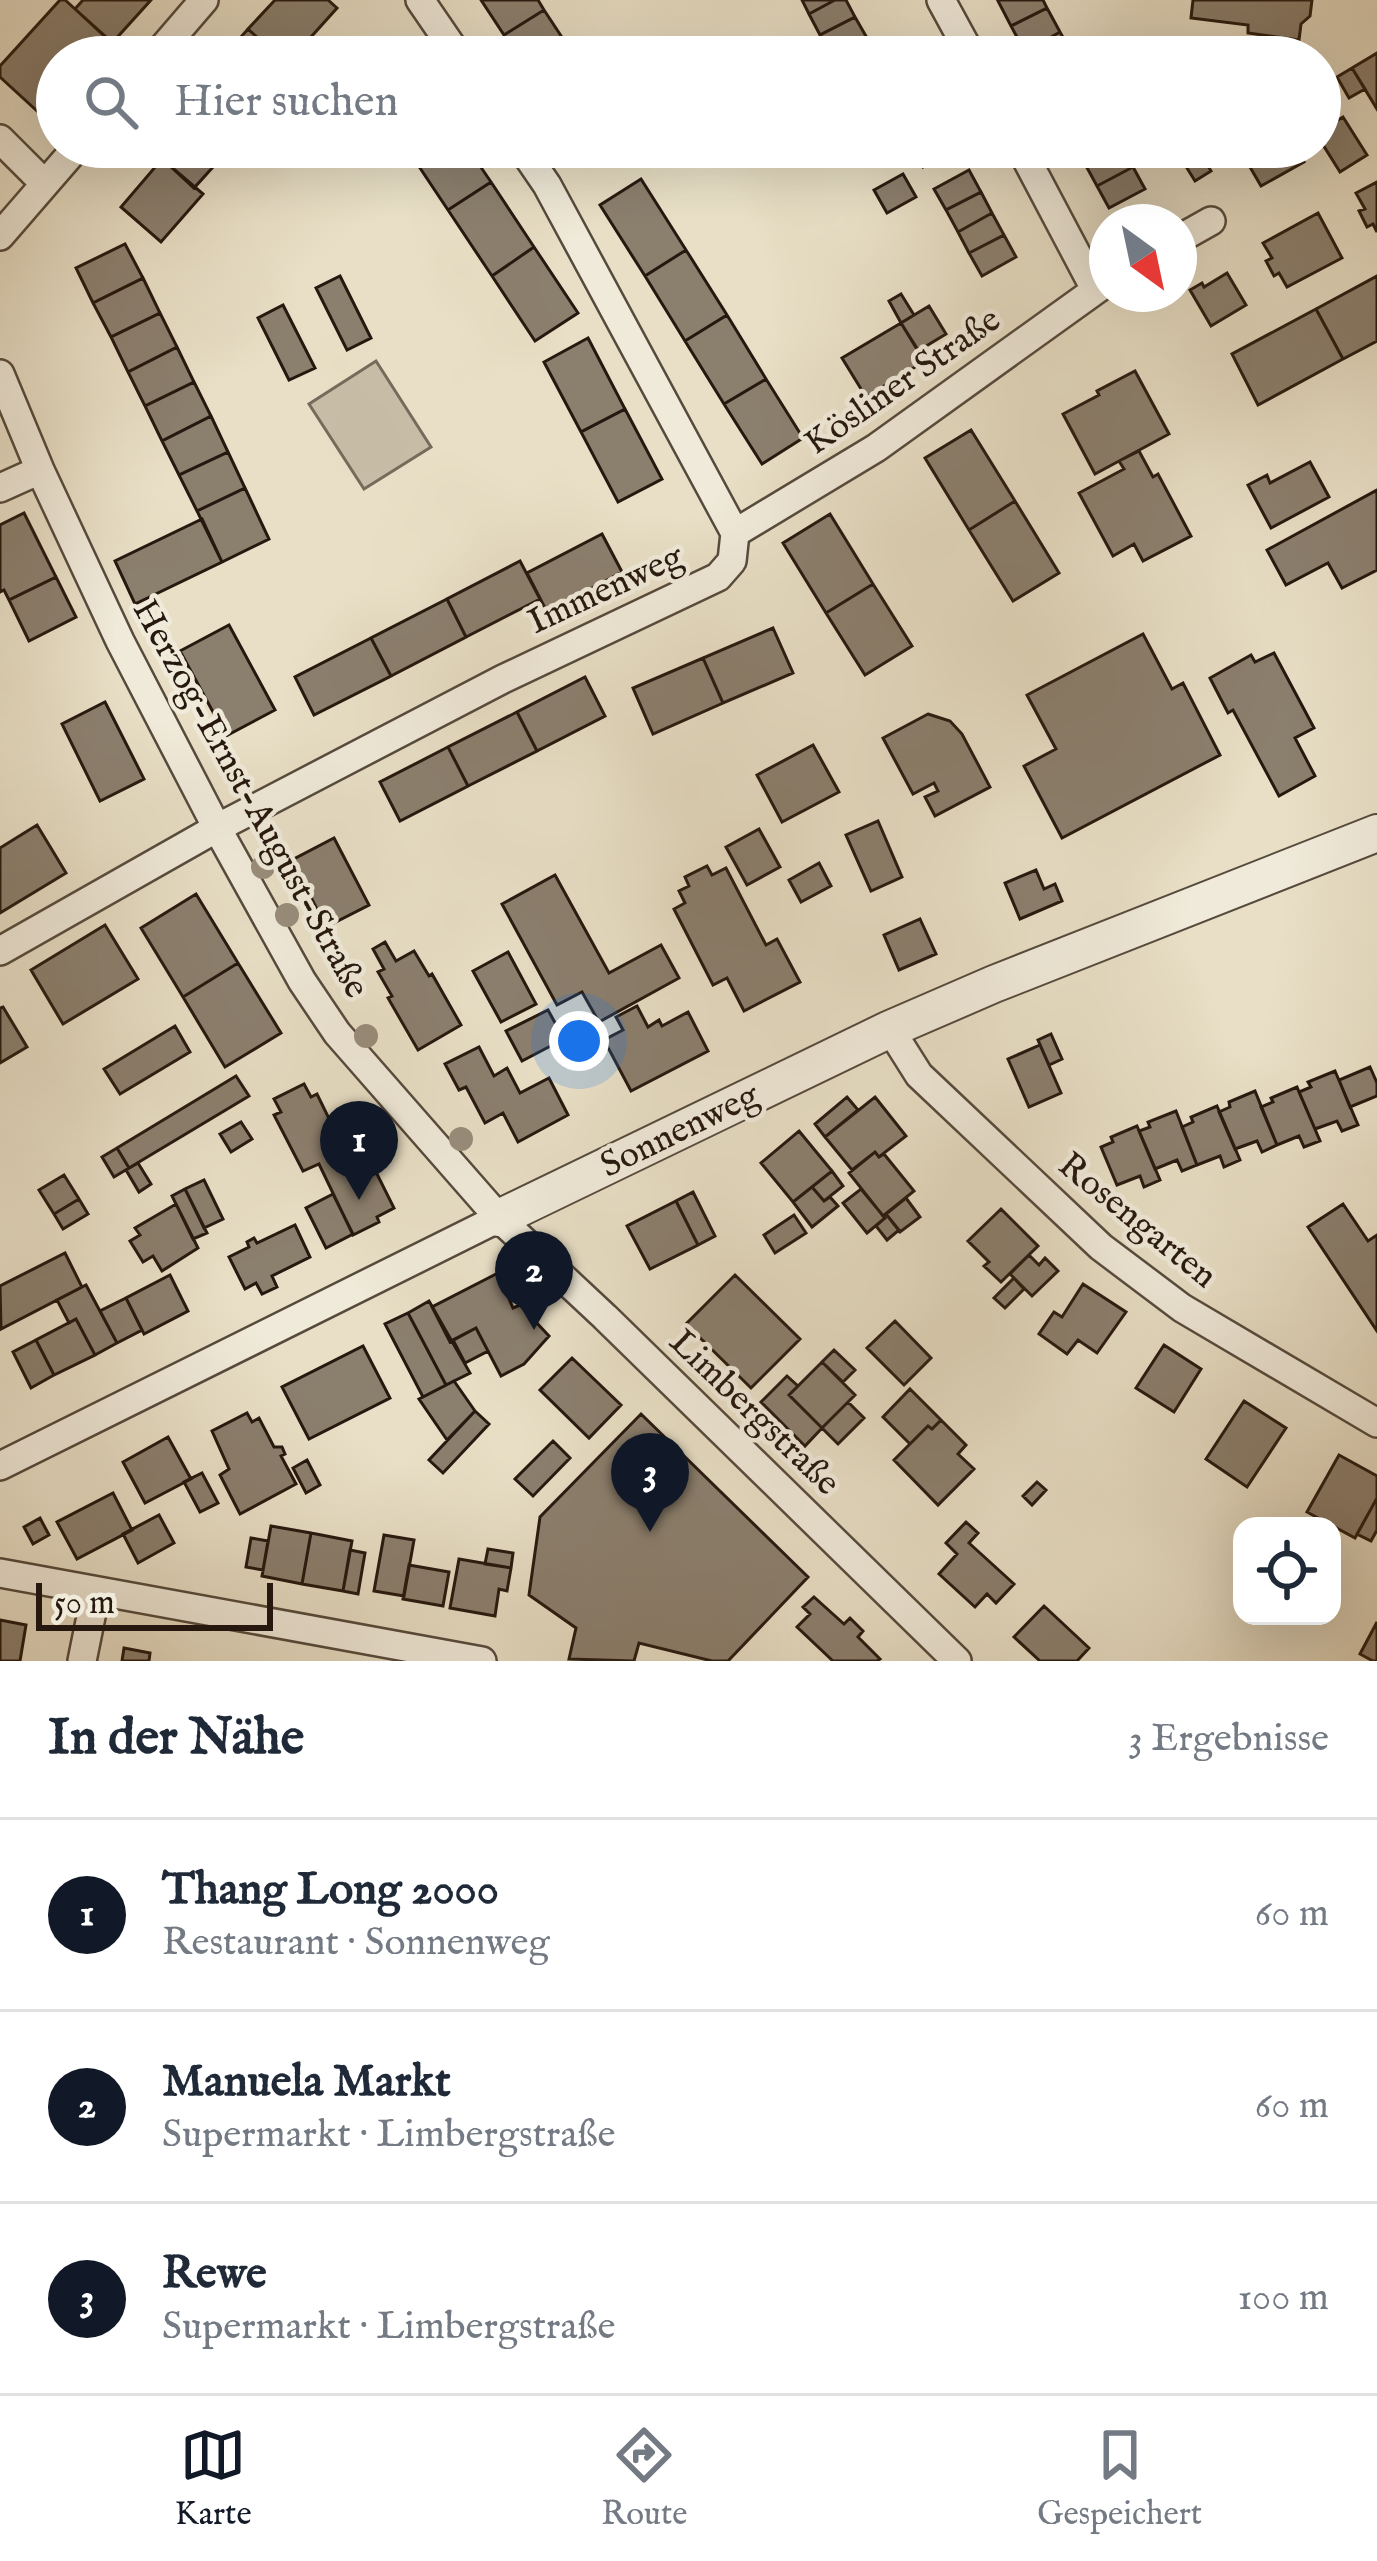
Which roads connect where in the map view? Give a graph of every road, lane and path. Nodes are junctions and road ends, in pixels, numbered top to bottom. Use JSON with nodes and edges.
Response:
{"nodes":[{"id":1,"x":204,"y":0,"type":"edge"},
{"id":2,"x":421,"y":0,"type":"edge"},
{"id":3,"x":941,"y":0,"type":"edge"},
{"id":4,"x":173,"y":36,"type":"edge"},
{"id":5,"x":445,"y":36,"type":"edge"},
{"id":6,"x":961,"y":36,"type":"edge"},
{"id":7,"x":0,"y":139,"type":"edge"},
{"id":8,"x":59,"y":168,"type":"edge"},
{"id":9,"x":535,"y":168,"type":"edge"},
{"id":10,"x":1032,"y":168,"type":"edge"},
{"id":11,"x":45,"y":184,"type":"junction"},
{"id":12,"x":1211,"y":221,"type":"dead end"},
{"id":13,"x":1197,"y":229,"type":"edge"},
{"id":14,"x":0,"y":236,"type":"edge"},
{"id":15,"x":1089,"y":265,"type":"edge"},
{"id":16,"x":1089,"y":295,"type":"edge"},
{"id":17,"x":0,"y":374,"type":"edge"},
{"id":18,"x":40,"y":470,"type":"junction"},
{"id":19,"x":0,"y":488,"type":"edge"},
{"id":20,"x":735,"y":533,"type":"junction"},
{"id":21,"x":217,"y":828,"type":"junction"},
{"id":22,"x":1377,"y":833,"type":"edge"},
{"id":23,"x":0,"y":951,"type":"edge"},
{"id":24,"x":890,"y":1029,"type":"junction"},
{"id":25,"x":499,"y":1218,"type":"junction"},
{"id":26,"x":1374,"y":1418,"type":"edge"},
{"id":27,"x":0,"y":1466,"type":"edge"},
{"id":28,"x":0,"y":1573,"type":"edge"},
{"id":29,"x":96,"y":1592,"type":"junction"},
{"id":30,"x":82,"y":1661,"type":"edge"},
{"id":31,"x":482,"y":1661,"type":"edge"},
{"id":32,"x":957,"y":1661,"type":"edge"}],
"edges":[{"from":1,"to":4,"type":"street"},
{"from":2,"to":5,"type":"street"},
{"from":3,"to":6,"type":"street"},
{"from":7,"to":11,"type":"street"},
{"from":8,"to":11,"type":"street"},
{"from":9,"to":20,"type":"street"},
{"from":10,"to":15,"type":"street"},
{"from":11,"to":14,"type":"street"},
{"from":12,"to":13,"type":"street"},
{"from":16,"to":20,"type":"street","name":"Kösliner Straße"},
{"from":17,"to":18,"type":"street","name":"Herzog-Ernst-August-Straße"},
{"from":18,"to":19,"type":"street"},
{"from":18,"to":21,"type":"street","name":"Herzog-Ernst-August-Straße"},
{"from":20,"to":21,"type":"street","name":"Immenweg"},
{"from":21,"to":23,"type":"street","name":"Immenweg"},
{"from":21,"to":25,"type":"street","name":"Herzog-Ernst-August-Straße"},
{"from":22,"to":24,"type":"street","name":"Sonnenweg"},
{"from":24,"to":25,"type":"street","name":"Sonnenweg"},
{"from":24,"to":26,"type":"street","name":"Rosengarten"},
{"from":25,"to":27,"type":"street","name":"Sonnenweg"},
{"from":25,"to":32,"type":"street","name":"Limbergstraße"},
{"from":28,"to":29,"type":"street"},
{"from":29,"to":30,"type":"street"},
{"from":29,"to":31,"type":"street"}]}
